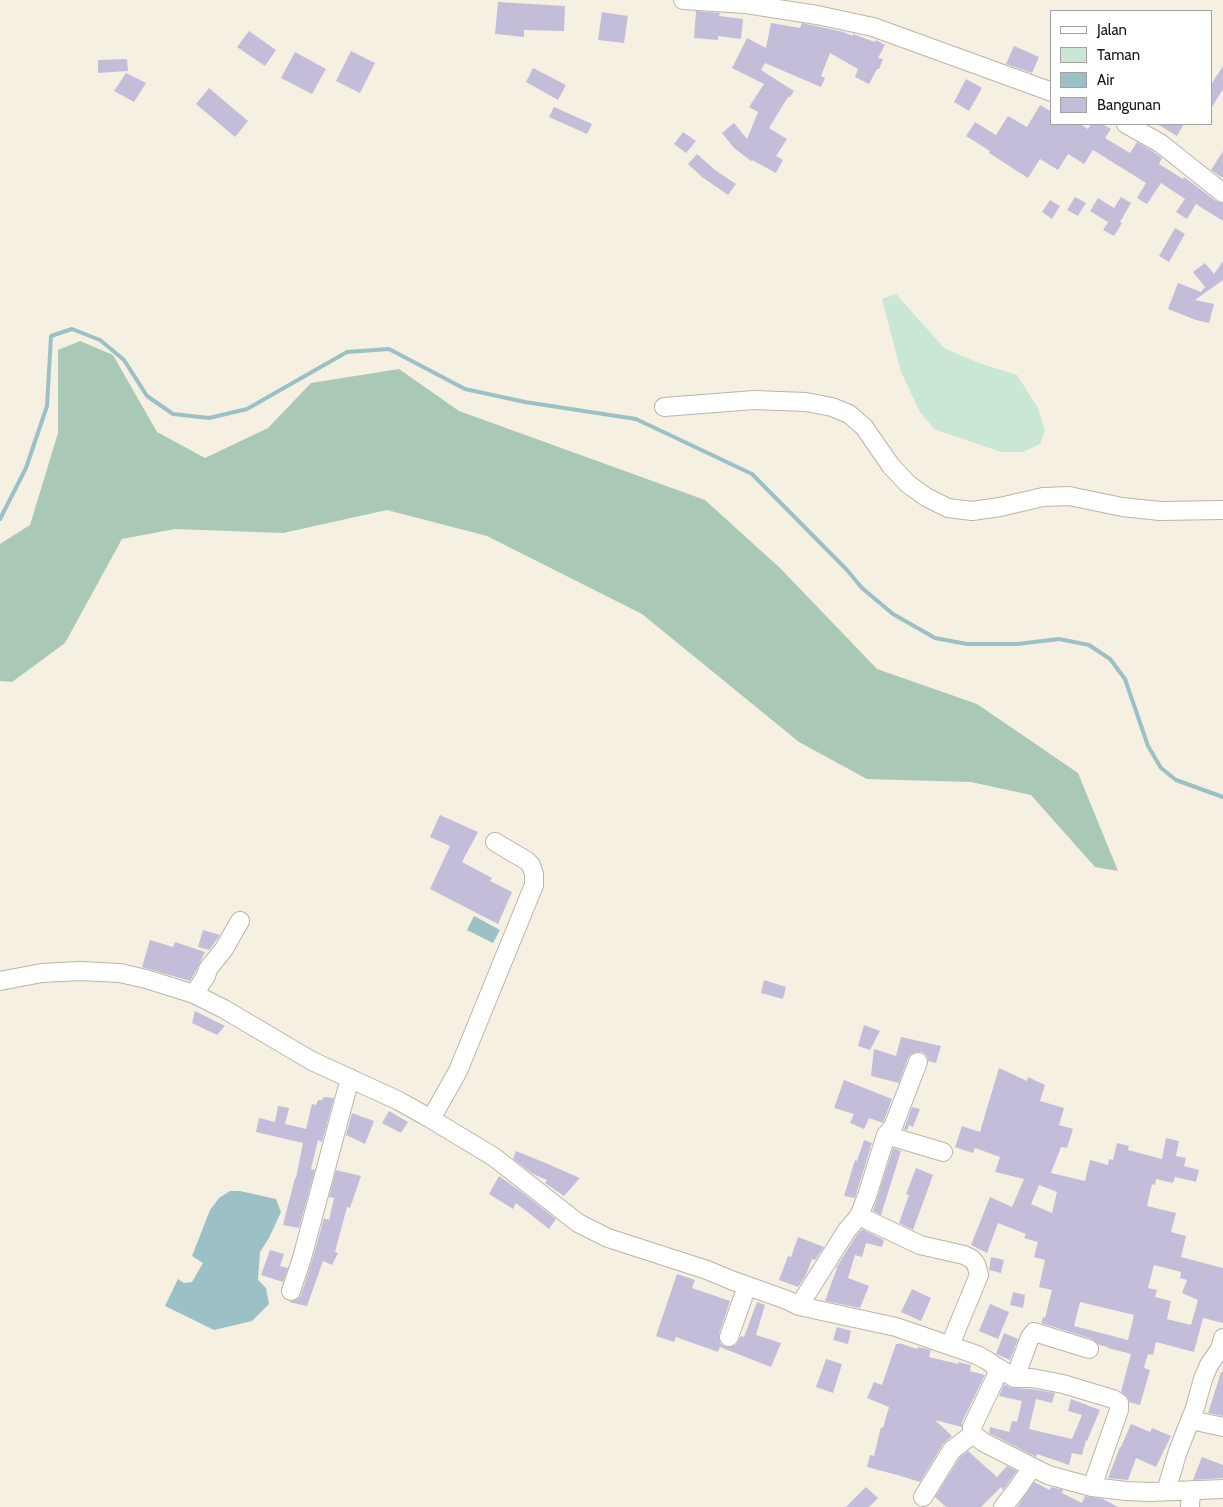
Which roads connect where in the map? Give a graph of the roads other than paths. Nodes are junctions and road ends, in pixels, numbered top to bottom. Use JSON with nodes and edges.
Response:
{"nodes":[{"id":1,"x":684,"y":0,"type":"edge"},
{"id":2,"x":746,"y":2,"type":"edge"},
{"id":3,"x":1050,"y":91,"type":"edge"},
{"id":4,"x":1128,"y":125,"type":"edge"},
{"id":5,"x":1223,"y":193,"type":"edge"},
{"id":6,"x":664,"y":407,"type":"dead end"},
{"id":7,"x":1223,"y":510,"type":"edge"},
{"id":8,"x":495,"y":842,"type":"dead end"},
{"id":9,"x":240,"y":921,"type":"dead end"},
{"id":10,"x":0,"y":981,"type":"edge"},
{"id":11,"x":194,"y":994,"type":"junction"},
{"id":12,"x":918,"y":1062,"type":"dead end"},
{"id":13,"x":350,"y":1078,"type":"junction"},
{"id":14,"x":431,"y":1119,"type":"junction"},
{"id":15,"x":886,"y":1135,"type":"junction"},
{"id":16,"x":943,"y":1152,"type":"dead end"},
{"id":17,"x":859,"y":1216,"type":"junction"},
{"id":18,"x":748,"y":1286,"type":"junction"},
{"id":19,"x":291,"y":1291,"type":"dead end"},
{"id":20,"x":799,"y":1306,"type":"junction"},
{"id":21,"x":729,"y":1337,"type":"dead end"},
{"id":22,"x":1223,"y":1338,"type":"edge"},
{"id":23,"x":950,"y":1346,"type":"junction"},
{"id":24,"x":1089,"y":1349,"type":"dead end"},
{"id":25,"x":995,"y":1366,"type":"junction"},
{"id":26,"x":1015,"y":1378,"type":"junction"},
{"id":27,"x":1191,"y":1420,"type":"junction"},
{"id":28,"x":1223,"y":1427,"type":"edge"},
{"id":29,"x":973,"y":1434,"type":"junction"},
{"id":30,"x":1032,"y":1468,"type":"junction"},
{"id":31,"x":1092,"y":1487,"type":"junction"},
{"id":32,"x":1223,"y":1489,"type":"edge"},
{"id":33,"x":1166,"y":1491,"type":"junction"},
{"id":34,"x":923,"y":1496,"type":"dead end"},
{"id":35,"x":1190,"y":1499,"type":"edge"},
{"id":36,"x":1003,"y":1507,"type":"edge"}],
"edges":[{"from":1,"to":2,"type":"street"},
{"from":2,"to":3,"type":"street"},
{"from":4,"to":5,"type":"street"},
{"from":6,"to":7,"type":"street"},
{"from":8,"to":14,"type":"street"},
{"from":9,"to":11,"type":"street"},
{"from":10,"to":11,"type":"street"},
{"from":11,"to":13,"type":"street"},
{"from":12,"to":15,"type":"street"},
{"from":13,"to":14,"type":"street"},
{"from":13,"to":19,"type":"street"},
{"from":14,"to":18,"type":"street"},
{"from":15,"to":16,"type":"street"},
{"from":15,"to":17,"type":"street"},
{"from":17,"to":20,"type":"street"},
{"from":17,"to":23,"type":"street"},
{"from":18,"to":20,"type":"street"},
{"from":18,"to":21,"type":"street"},
{"from":20,"to":23,"type":"street"},
{"from":22,"to":27,"type":"street"},
{"from":23,"to":25,"type":"street"},
{"from":24,"to":26,"type":"street"},
{"from":25,"to":26,"type":"street"},
{"from":25,"to":29,"type":"street"},
{"from":26,"to":31,"type":"street"},
{"from":27,"to":28,"type":"street"},
{"from":27,"to":33,"type":"street"},
{"from":29,"to":30,"type":"street"},
{"from":29,"to":34,"type":"street"},
{"from":30,"to":31,"type":"street"},
{"from":30,"to":36,"type":"street"},
{"from":31,"to":33,"type":"street"},
{"from":32,"to":35,"type":"street"},
{"from":33,"to":35,"type":"street"}]}
